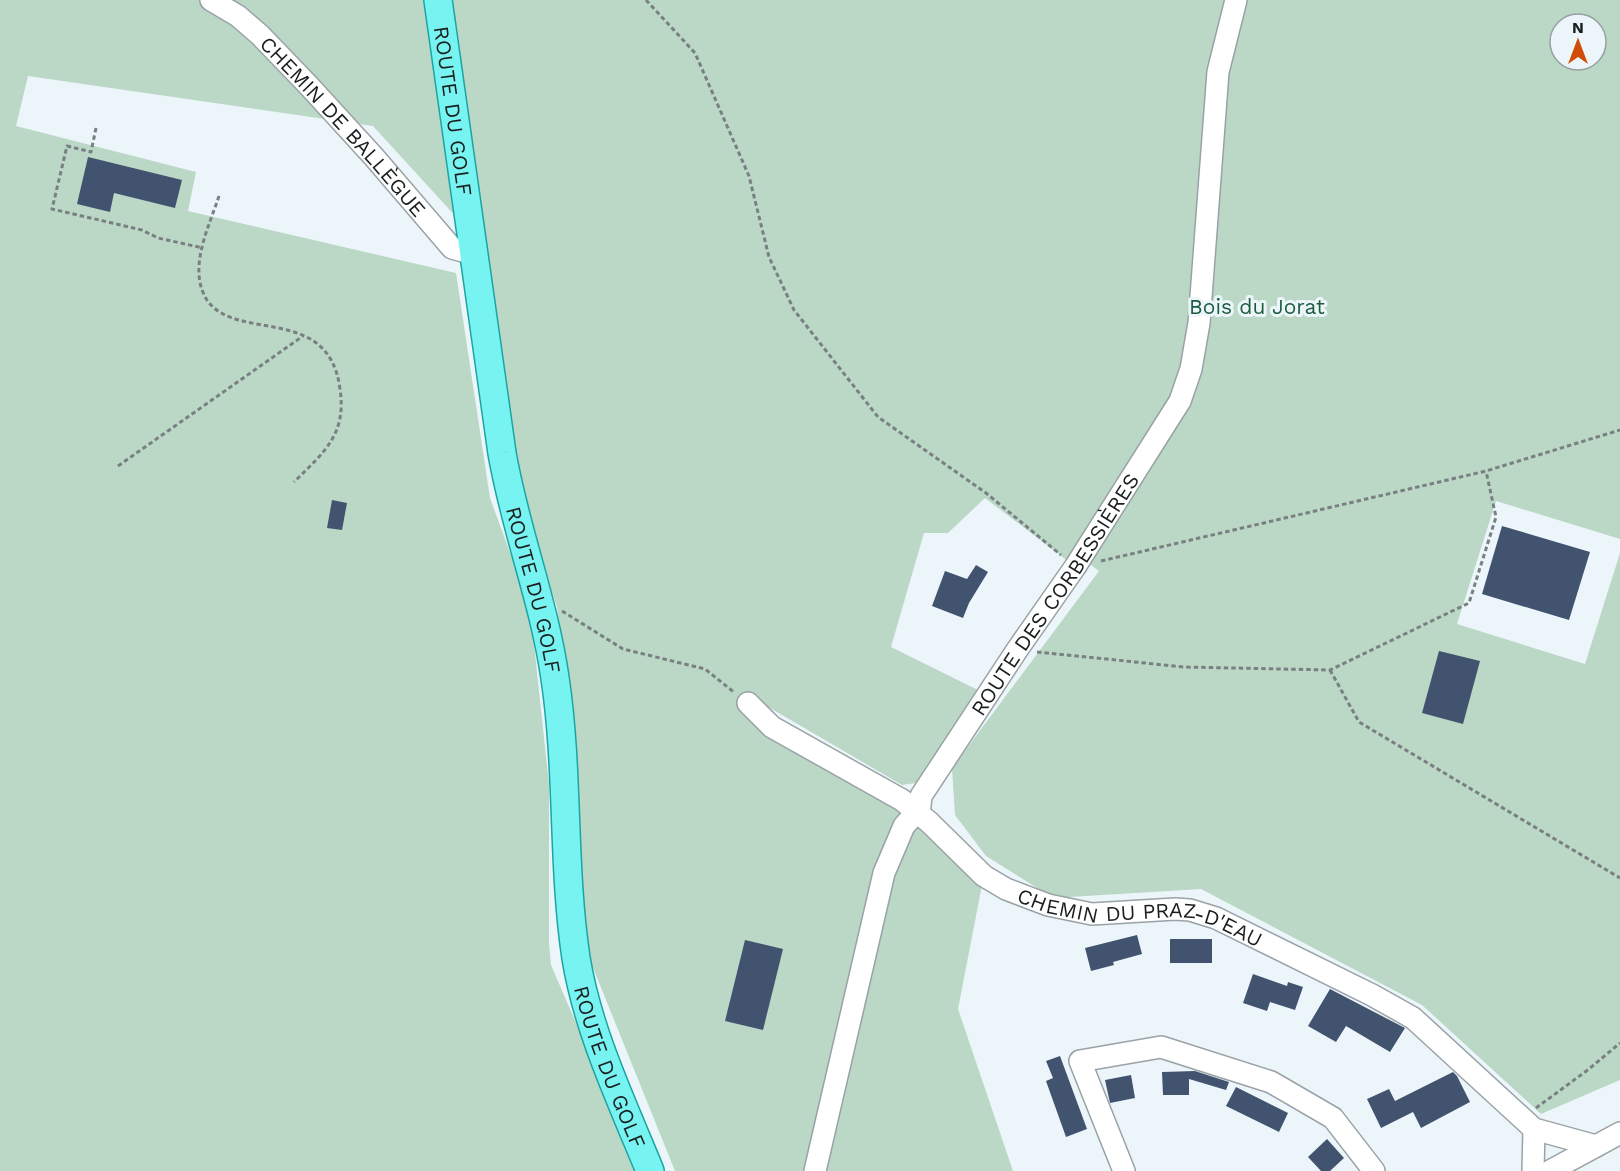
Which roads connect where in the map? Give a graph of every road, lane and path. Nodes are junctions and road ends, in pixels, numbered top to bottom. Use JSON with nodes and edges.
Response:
{"nodes":[{"id":1,"x":211,"y":0,"type":"edge"},
{"id":2,"x":438,"y":0,"type":"edge"},
{"id":3,"x":646,"y":0,"type":"edge"},
{"id":4,"x":1236,"y":0,"type":"edge"},
{"id":5,"x":96,"y":128,"type":"dead end"},
{"id":6,"x":219,"y":196,"type":"dead end"},
{"id":7,"x":203,"y":248,"type":"junction"},
{"id":8,"x":474,"y":254,"type":"junction"},
{"id":9,"x":303,"y":336,"type":"junction"},
{"id":10,"x":1620,"y":430,"type":"edge"},
{"id":11,"x":118,"y":466,"type":"dead end"},
{"id":12,"x":1486,"y":471,"type":"junction"},
{"id":13,"x":294,"y":482,"type":"dead end"},
{"id":14,"x":1075,"y":567,"type":"junction"},
{"id":15,"x":538,"y":593,"type":"junction"},
{"id":16,"x":1017,"y":650,"type":"junction"},
{"id":17,"x":1330,"y":670,"type":"junction"},
{"id":18,"x":748,"y":703,"type":"joint"},
{"id":19,"x":919,"y":815,"type":"junction"},
{"id":20,"x":1620,"y":878,"type":"edge"},
{"id":21,"x":1620,"y":1043,"type":"edge"},
{"id":22,"x":1528,"y":1124,"type":"junction"},
{"id":23,"x":1620,"y":1133,"type":"edge"},
{"id":24,"x":1596,"y":1146,"type":"junction"},
{"id":25,"x":650,"y":1171,"type":"edge"},
{"id":26,"x":815,"y":1171,"type":"edge"},
{"id":27,"x":1124,"y":1171,"type":"edge"},
{"id":28,"x":1374,"y":1171,"type":"edge"},
{"id":29,"x":1533,"y":1171,"type":"edge"},
{"id":30,"x":1550,"y":1171,"type":"edge"}],
"edges":[{"from":1,"to":8,"type":"street","name":"CHEMIN DE BALLÈGUE"},
{"from":2,"to":8,"type":"main road","name":"ROUTE DU GOLF"},
{"from":3,"to":14,"type":"path"},
{"from":4,"to":14,"type":"street","name":"ROUTE DES CORBESSIÈRES"},
{"from":5,"to":7,"type":"path"},
{"from":6,"to":7,"type":"path"},
{"from":7,"to":9,"type":"path"},
{"from":8,"to":15,"type":"main road","name":"ROUTE DU GOLF"},
{"from":9,"to":11,"type":"path"},
{"from":9,"to":13,"type":"path"},
{"from":10,"to":12,"type":"path"},
{"from":12,"to":14,"type":"path"},
{"from":12,"to":17,"type":"path"},
{"from":14,"to":16,"type":"street","name":"ROUTE DES CORBESSIÈRES"},
{"from":15,"to":18,"type":"path"},
{"from":15,"to":25,"type":"main road","name":"ROUTE DU GOLF"},
{"from":16,"to":17,"type":"path"},
{"from":16,"to":19,"type":"street","name":"ROUTE DES CORBESSIÈRES"},
{"from":17,"to":20,"type":"path"},
{"from":18,"to":19,"type":"street","name":"CHEMIN DU PRAZ-D'EAU"},
{"from":19,"to":22,"type":"street","name":"CHEMIN DU PRAZ-D'EAU"},
{"from":19,"to":26,"type":"street","name":"ROUTE DES CORBESSIÈRES"},
{"from":21,"to":22,"type":"path"},
{"from":22,"to":24,"type":"street","name":"CHEMIN DU PRAZ-D'EAU"},
{"from":22,"to":29,"type":"street"},
{"from":23,"to":24,"type":"street"},
{"from":24,"to":30,"type":"street"},
{"from":27,"to":28,"type":"street"}]}
